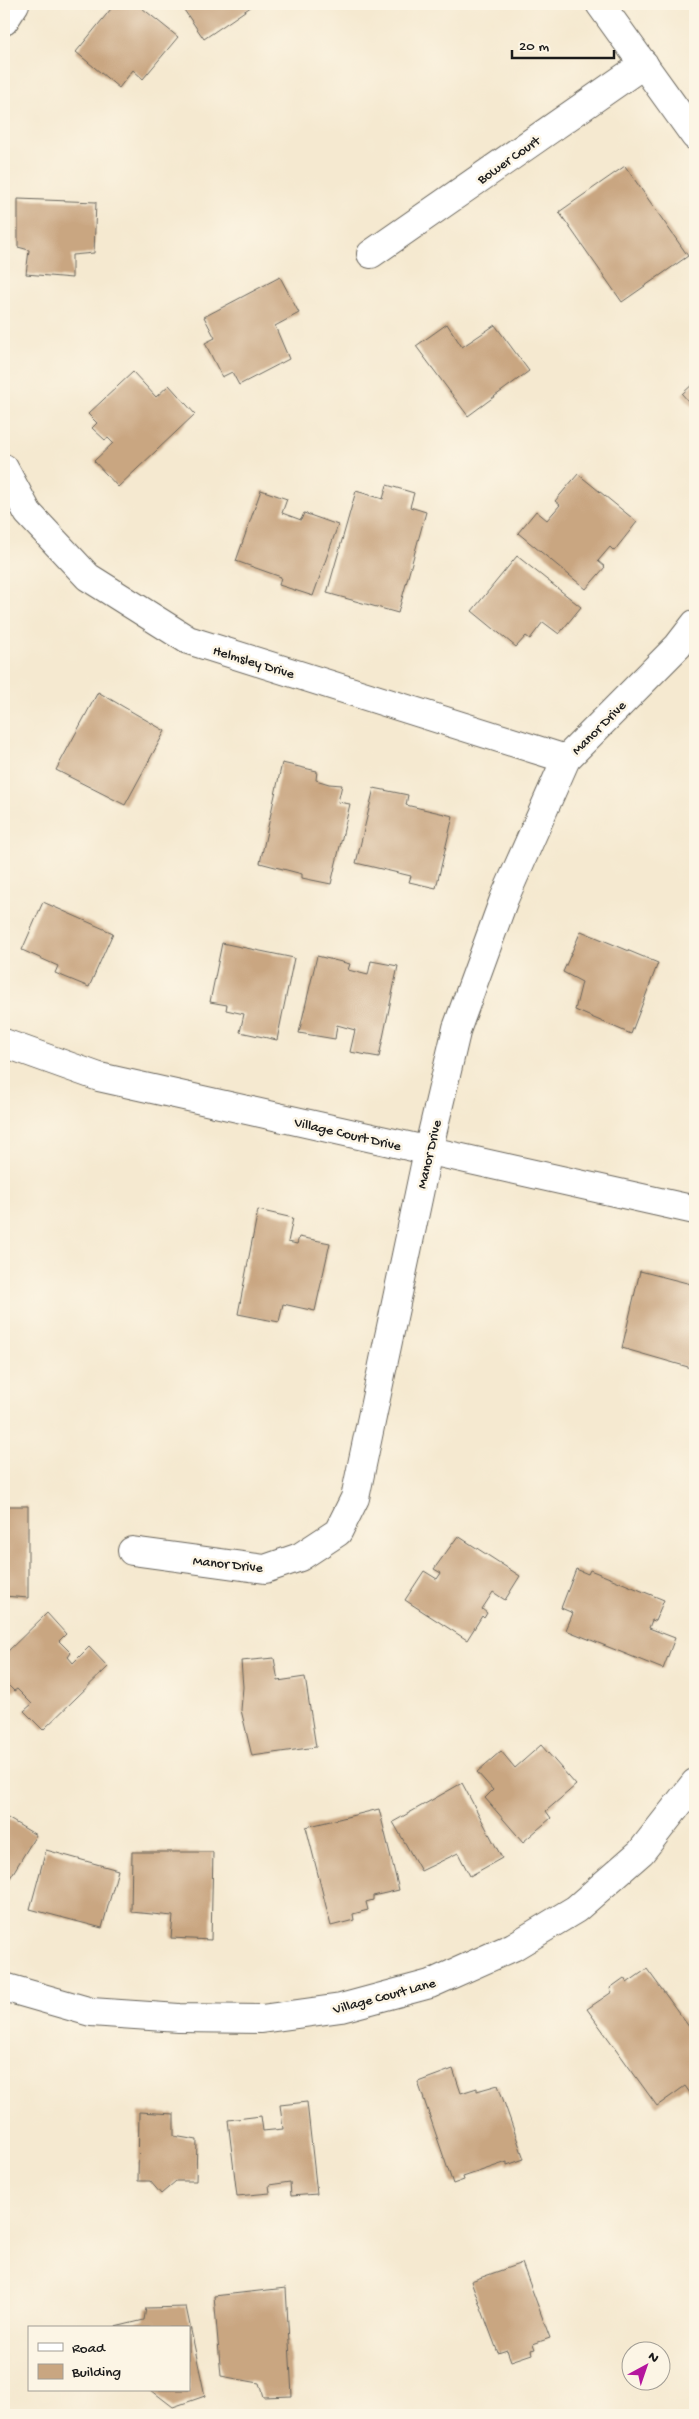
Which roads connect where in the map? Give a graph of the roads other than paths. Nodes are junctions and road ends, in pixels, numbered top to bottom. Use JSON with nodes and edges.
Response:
{"nodes":[{"id":1,"x":15,"y":4,"type":"edge"},
{"id":2,"x":600,"y":4,"type":"edge"},
{"id":3,"x":4,"y":21,"type":"edge"},
{"id":4,"x":644,"y":64,"type":"junction"},
{"id":5,"x":695,"y":136,"type":"edge"},
{"id":6,"x":371,"y":254,"type":"dead end"},
{"id":7,"x":4,"y":468,"type":"edge"},
{"id":8,"x":695,"y":624,"type":"edge"},
{"id":9,"x":566,"y":759,"type":"junction"},
{"id":10,"x":4,"y":1043,"type":"edge"},
{"id":11,"x":428,"y":1151,"type":"junction"},
{"id":12,"x":695,"y":1210,"type":"edge"},
{"id":13,"x":132,"y":1551,"type":"dead end"},
{"id":14,"x":695,"y":1783,"type":"edge"},
{"id":15,"x":4,"y":1987,"type":"edge"}],
"edges":[{"from":1,"to":3,"type":"street"},
{"from":2,"to":4,"type":"street"},
{"from":4,"to":5,"type":"street"},
{"from":4,"to":6,"type":"street","name":"Bower Court"},
{"from":7,"to":9,"type":"street","name":"Helmsley Drive"},
{"from":8,"to":9,"type":"street","name":"Manor Drive"},
{"from":9,"to":11,"type":"street","name":"Manor Drive"},
{"from":10,"to":11,"type":"street","name":"Village Court Drive"},
{"from":11,"to":12,"type":"street","name":"Village Court Drive"},
{"from":11,"to":13,"type":"street","name":"Manor Drive"},
{"from":14,"to":15,"type":"street","name":"Village Court Lane"}]}
